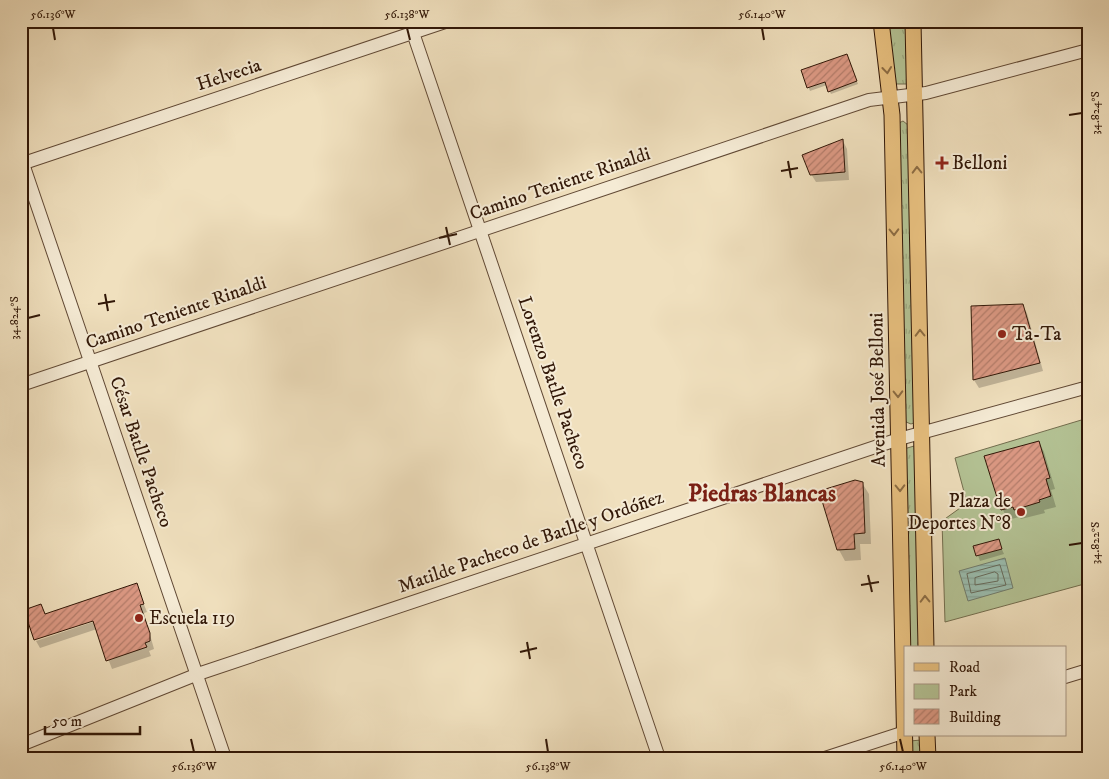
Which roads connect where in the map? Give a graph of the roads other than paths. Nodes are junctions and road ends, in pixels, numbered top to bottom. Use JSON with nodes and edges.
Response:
{"nodes":[{"id":1,"x":448,"y":21,"type":"edge"},
{"id":2,"x":882,"y":21,"type":"edge"},
{"id":3,"x":913,"y":21,"type":"edge"},
{"id":4,"x":411,"y":27,"type":"edge"},
{"id":5,"x":1088,"y":50,"type":"edge"},
{"id":6,"x":915,"y":95,"type":"junction"},
{"id":7,"x":890,"y":96,"type":"junction"},
{"id":8,"x":22,"y":162,"type":"edge"},
{"id":9,"x":480,"y":230,"type":"junction"},
{"id":10,"x":90,"y":362,"type":"junction"},
{"id":11,"x":21,"y":385,"type":"edge"},
{"id":12,"x":1088,"y":387,"type":"edge"},
{"id":13,"x":921,"y":434,"type":"junction"},
{"id":14,"x":899,"y":439,"type":"junction"},
{"id":15,"x":587,"y":543,"type":"junction"},
{"id":16,"x":926,"y":646,"type":"edge"},
{"id":17,"x":1088,"y":670,"type":"edge"},
{"id":18,"x":198,"y":674,"type":"junction"},
{"id":19,"x":1066,"y":677,"type":"edge"},
{"id":20,"x":904,"y":683,"type":"edge"},
{"id":21,"x":904,"y":732,"type":"edge"},
{"id":22,"x":905,"y":736,"type":"edge"},
{"id":23,"x":927,"y":736,"type":"edge"},
{"id":24,"x":21,"y":745,"type":"edge"},
{"id":25,"x":225,"y":758,"type":"edge"},
{"id":26,"x":659,"y":758,"type":"edge"},
{"id":27,"x":825,"y":758,"type":"edge"},
{"id":28,"x":905,"y":758,"type":"edge"},
{"id":29,"x":928,"y":758,"type":"edge"}],
"edges":[{"from":1,"to":4,"type":"street","name":"Helvecia"},
{"from":2,"to":7,"type":"main road","name":"Avenida José Belloni","one_way":true},
{"from":3,"to":6,"type":"main road"},
{"from":4,"to":8,"type":"street","name":"Helvecia"},
{"from":4,"to":9,"type":"street","name":"Lorenzo Batlle Pacheco"},
{"from":5,"to":6,"type":"street","name":"Camino Teniente Rinaldi"},
{"from":6,"to":7,"type":"street","name":"Camino Teniente Rinaldi"},
{"from":13,"to":6,"type":"main road","one_way":true},
{"from":7,"to":9,"type":"street","name":"Camino Teniente Rinaldi"},
{"from":7,"to":14,"type":"main road","name":"Avenida José Belloni","one_way":true},
{"from":8,"to":10,"type":"street","name":"César Batlle Pacheco"},
{"from":9,"to":10,"type":"street","name":"Camino Teniente Rinaldi"},
{"from":9,"to":15,"type":"street","name":"Lorenzo Batlle Pacheco"},
{"from":10,"to":11,"type":"street","name":"Camino Teniente Rinaldi"},
{"from":10,"to":18,"type":"street","name":"César Batlle Pacheco"},
{"from":12,"to":13,"type":"street","name":"Matilde Pacheco de Batlle y Ordóñez"},
{"from":13,"to":14,"type":"street","name":"Matilde Pacheco de Batlle y Ordóñez"},
{"from":16,"to":13,"type":"main road","one_way":true},
{"from":14,"to":15,"type":"street","name":"Matilde Pacheco de Batlle y Ordóñez"},
{"from":14,"to":20,"type":"main road","name":"Avenida José Belloni","one_way":true},
{"from":15,"to":18,"type":"street","name":"Matilde Pacheco de Batlle y Ordóñez"},
{"from":15,"to":26,"type":"street","name":"Lorenzo Batlle Pacheco"},
{"from":17,"to":19,"type":"street"},
{"from":18,"to":24,"type":"street","name":"Matilde Pacheco de Batlle y Ordóñez"},
{"from":18,"to":25,"type":"street","name":"César Batlle Pacheco"},
{"from":21,"to":27,"type":"street"},
{"from":22,"to":28,"type":"main road","name":"Avenida José Belloni"},
{"from":23,"to":29,"type":"main road"}]}
